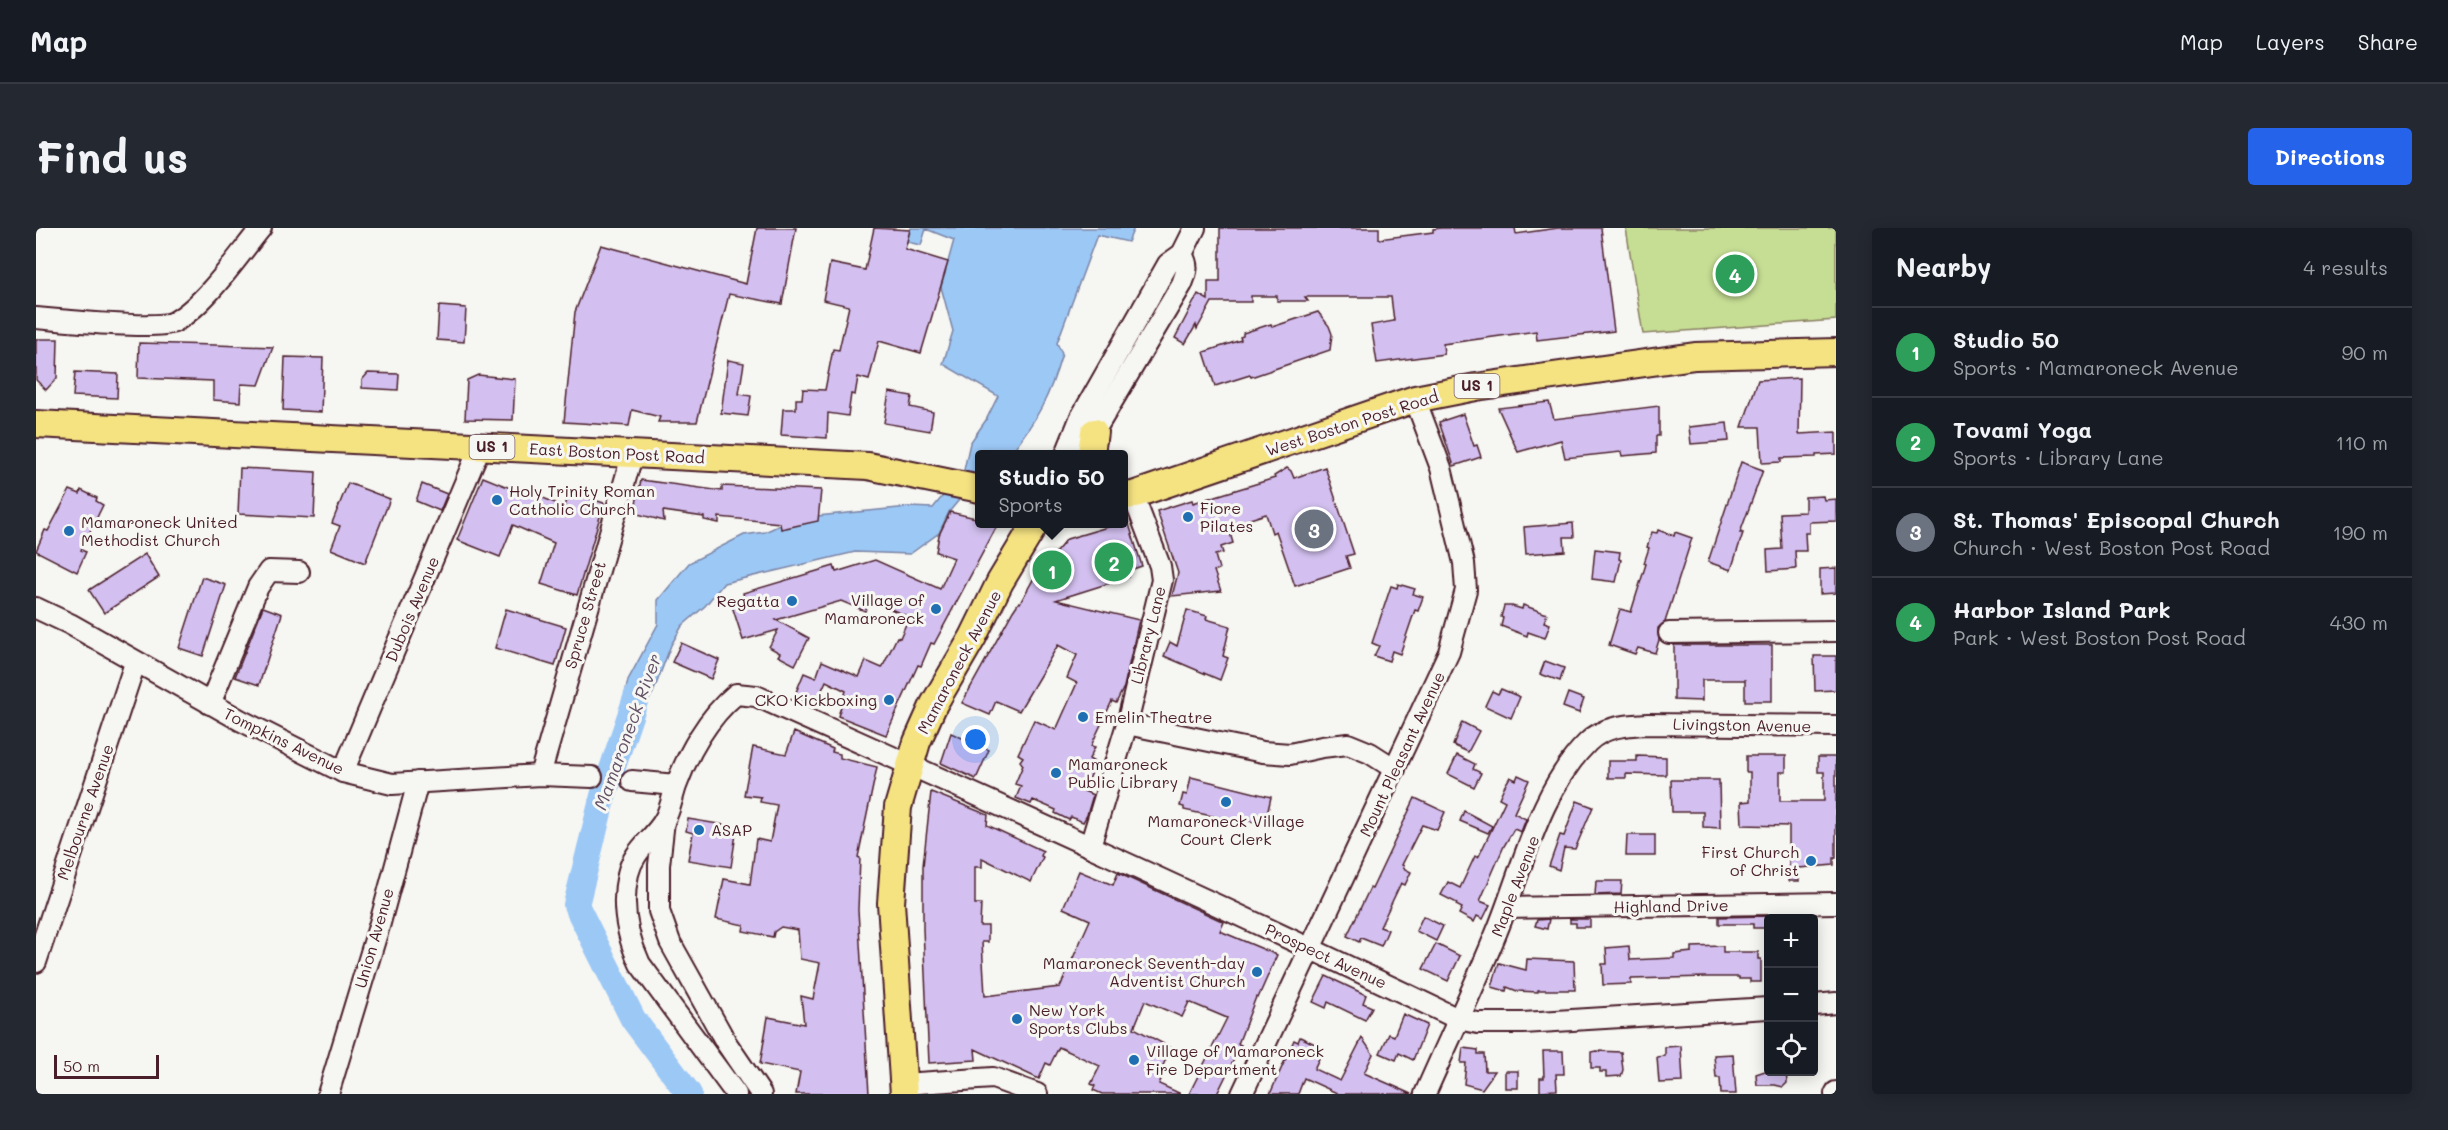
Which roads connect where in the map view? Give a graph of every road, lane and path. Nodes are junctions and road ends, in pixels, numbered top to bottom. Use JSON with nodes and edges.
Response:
{"nodes":[{"id":1,"x":261,"y":228,"type":"edge"},
{"id":2,"x":1195,"y":228,"type":"edge"},
{"id":3,"x":1182,"y":254,"type":"junction"},
{"id":4,"x":36,"y":318,"type":"edge"},
{"id":5,"x":1836,"y":352,"type":"edge"},
{"id":6,"x":1415,"y":399,"type":"junction"},
{"id":7,"x":36,"y":424,"type":"edge"},
{"id":8,"x":1093,"y":443,"type":"edge"},
{"id":9,"x":480,"y":447,"type":"junction"},
{"id":10,"x":1068,"y":450,"type":"edge"},
{"id":11,"x":632,"y":456,"type":"junction"},
{"id":12,"x":975,"y":488,"type":"edge"},
{"id":13,"x":1128,"y":494,"type":"edge"},
{"id":14,"x":1128,"y":496,"type":"edge"},
{"id":15,"x":1033,"y":528,"type":"edge"},
{"id":16,"x":299,"y":573,"type":"dead end"},
{"id":17,"x":36,"y":609,"type":"edge"},
{"id":18,"x":1836,"y":631,"type":"edge"},
{"id":19,"x":1669,"y":633,"type":"dead end"},
{"id":20,"x":135,"y":663,"type":"junction"},
{"id":21,"x":210,"y":704,"type":"junction"},
{"id":22,"x":1127,"y":724,"type":"junction"},
{"id":23,"x":1648,"y":724,"type":"joint"},
{"id":24,"x":1836,"y":726,"type":"edge"},
{"id":25,"x":910,"y":765,"type":"junction"},
{"id":26,"x":1395,"y":769,"type":"junction"},
{"id":27,"x":344,"y":771,"type":"junction"},
{"id":28,"x":540,"y":775,"type":"junction"},
{"id":29,"x":592,"y":777,"type":"dead end"},
{"id":30,"x":632,"y":781,"type":"dead end"},
{"id":31,"x":418,"y":782,"type":"junction"},
{"id":32,"x":676,"y":785,"type":"junction"},
{"id":33,"x":664,"y":821,"type":"junction"},
{"id":34,"x":1090,"y":846,"type":"junction"},
{"id":35,"x":1836,"y":903,"type":"edge"},
{"id":36,"x":1507,"y":908,"type":"junction"},
{"id":37,"x":1311,"y":948,"type":"junction"},
{"id":38,"x":36,"y":962,"type":"edge"},
{"id":39,"x":1836,"y":1003,"type":"edge"},
{"id":40,"x":1818,"y":1005,"type":"edge"},
{"id":41,"x":1764,"y":1008,"type":"edge"},
{"id":42,"x":1458,"y":1019,"type":"junction"},
{"id":43,"x":904,"y":1089,"type":"edge"},
{"id":44,"x":328,"y":1094,"type":"edge"},
{"id":45,"x":736,"y":1094,"type":"edge"},
{"id":46,"x":761,"y":1094,"type":"edge"},
{"id":47,"x":1036,"y":1094,"type":"edge"},
{"id":48,"x":1242,"y":1094,"type":"edge"},
{"id":49,"x":1425,"y":1094,"type":"edge"}],
"edges":[{"from":1,"to":4,"type":"street"},
{"from":2,"to":3,"type":"street"},
{"from":3,"to":8,"type":"street"},
{"from":3,"to":10,"type":"street"},
{"from":5,"to":6,"type":"main road","name":"West Boston Post Road","number":"US 1"},
{"from":6,"to":13,"type":"main road","name":"West Boston Post Road","number":"US 1"},
{"from":6,"to":26,"type":"street","name":"Mount Pleasant Avenue"},
{"from":7,"to":9,"type":"main road","name":"East Boston Post Road","number":"US 1"},
{"from":9,"to":11,"type":"main road","name":"East Boston Post Road","number":"US 1"},
{"from":9,"to":27,"type":"street","name":"Dubois Avenue"},
{"from":11,"to":12,"type":"main road","name":"East Boston Post Road","number":"US 1"},
{"from":11,"to":28,"type":"street","name":"Spruce Street"},
{"from":14,"to":22,"type":"street","name":"Library Lane"},
{"from":15,"to":25,"type":"main road","name":"Mamaroneck Avenue"},
{"from":16,"to":21,"type":"street"},
{"from":17,"to":20,"type":"street","name":"Tompkins Avenue"},
{"from":18,"to":19,"type":"street"},
{"from":20,"to":21,"type":"street","name":"Tompkins Avenue"},
{"from":20,"to":38,"type":"street","name":"Melbourne Avenue"},
{"from":21,"to":27,"type":"street","name":"Tompkins Avenue"},
{"from":22,"to":26,"type":"street"},
{"from":22,"to":34,"type":"street","name":"Library Lane"},
{"from":23,"to":24,"type":"street","name":"Livingston Avenue"},
{"from":23,"to":36,"type":"street","name":"Maple Avenue"},
{"from":25,"to":32,"type":"street","name":"Prospect Avenue"},
{"from":25,"to":34,"type":"street","name":"Prospect Avenue"},
{"from":25,"to":43,"type":"main road","name":"Mamaroneck Avenue"},
{"from":26,"to":37,"type":"street","name":"Mount Pleasant Avenue"},
{"from":27,"to":31,"type":"street","name":"Tompkins Avenue"},
{"from":28,"to":29,"type":"street","name":"Tompkins Avenue"},
{"from":28,"to":31,"type":"street","name":"Tompkins Avenue"},
{"from":30,"to":32,"type":"street"},
{"from":31,"to":44,"type":"street","name":"Union Avenue"},
{"from":32,"to":33,"type":"street"},
{"from":33,"to":45,"type":"street"},
{"from":33,"to":46,"type":"street"},
{"from":34,"to":37,"type":"street","name":"Prospect Avenue"},
{"from":35,"to":36,"type":"street","name":"Highland Drive"},
{"from":36,"to":42,"type":"street","name":"Maple Avenue"},
{"from":37,"to":42,"type":"street","name":"Prospect Avenue"},
{"from":37,"to":48,"type":"street","name":"Mount Pleasant Avenue"},
{"from":39,"to":40,"type":"street"},
{"from":41,"to":42,"type":"street","name":"Prospect Avenue"},
{"from":42,"to":49,"type":"street","name":"Maple Avenue"},
{"from":43,"to":47,"type":"street"}]}
